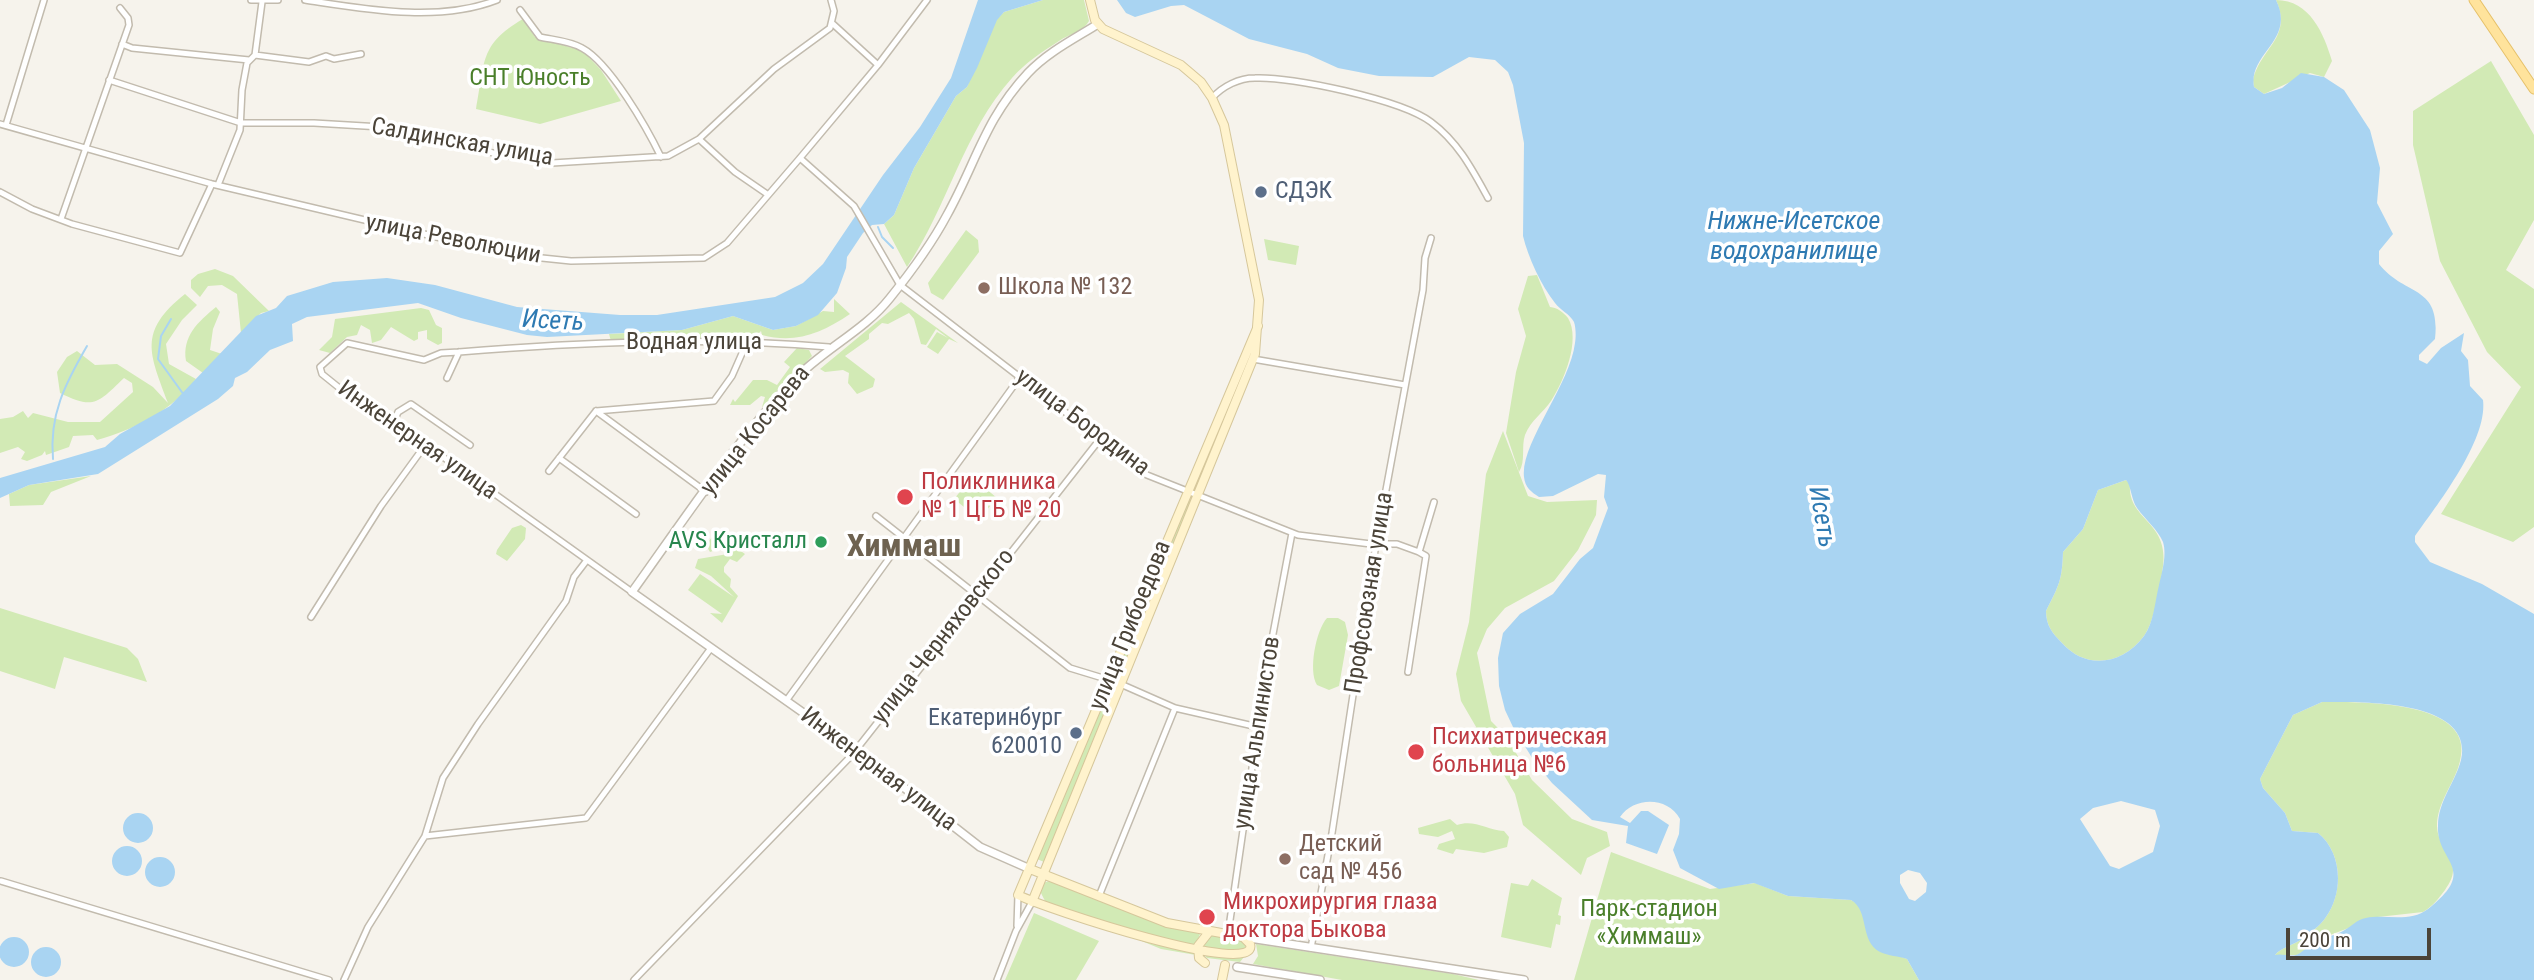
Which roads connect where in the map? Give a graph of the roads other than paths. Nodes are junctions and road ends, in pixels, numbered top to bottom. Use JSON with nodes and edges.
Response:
{"nodes":[{"id":1,"x":44,"y":0,"type":"edge"},
{"id":2,"x":251,"y":0,"type":"edge"},
{"id":3,"x":278,"y":0,"type":"edge"},
{"id":4,"x":305,"y":0,"type":"edge"},
{"id":5,"x":497,"y":0,"type":"edge"},
{"id":6,"x":831,"y":0,"type":"edge"},
{"id":7,"x":927,"y":0,"type":"edge"},
{"id":8,"x":1090,"y":0,"type":"edge"},
{"id":9,"x":2473,"y":0,"type":"edge"},
{"id":10,"x":262,"y":2,"type":"edge"},
{"id":11,"x":332,"y":2,"type":"edge"},
{"id":12,"x":120,"y":8,"type":"dead end"},
{"id":13,"x":520,"y":10,"type":"dead end"},
{"id":14,"x":833,"y":24,"type":"junction"},
{"id":15,"x":1098,"y":24,"type":"junction"},
{"id":16,"x":122,"y":44,"type":"junction"},
{"id":17,"x":361,"y":54,"type":"dead end"},
{"id":18,"x":255,"y":55,"type":"junction"},
{"id":19,"x":250,"y":61,"type":"junction"},
{"id":20,"x":878,"y":65,"type":"junction"},
{"id":21,"x":109,"y":80,"type":"junction"},
{"id":22,"x":2534,"y":89,"type":"edge"},
{"id":23,"x":1212,"y":97,"type":"junction"},
{"id":24,"x":241,"y":123,"type":"junction"},
{"id":25,"x":3,"y":124,"type":"edge"},
{"id":26,"x":699,"y":139,"type":"junction"},
{"id":27,"x":87,"y":146,"type":"junction"},
{"id":28,"x":661,"y":157,"type":"junction"},
{"id":29,"x":800,"y":158,"type":"junction"},
{"id":30,"x":215,"y":185,"type":"junction"},
{"id":31,"x":0,"y":192,"type":"edge"},
{"id":32,"x":767,"y":194,"type":"junction"},
{"id":33,"x":1488,"y":198,"type":"dead end"},
{"id":34,"x":61,"y":219,"type":"junction"},
{"id":35,"x":1431,"y":238,"type":"dead end"},
{"id":36,"x":900,"y":285,"type":"junction"},
{"id":37,"x":1258,"y":326,"type":"junction"},
{"id":38,"x":747,"y":342,"type":"junction"},
{"id":39,"x":829,"y":347,"type":"junction"},
{"id":40,"x":459,"y":352,"type":"junction"},
{"id":41,"x":1253,"y":359,"type":"junction"},
{"id":42,"x":320,"y":367,"type":"joint"},
{"id":43,"x":1020,"y":377,"type":"junction"},
{"id":44,"x":447,"y":378,"type":"dead end"},
{"id":45,"x":1405,"y":385,"type":"junction"},
{"id":46,"x":596,"y":411,"type":"junction"},
{"id":47,"x":394,"y":422,"type":"junction"},
{"id":48,"x":1100,"y":439,"type":"junction"},
{"id":49,"x":426,"y":444,"type":"junction"},
{"id":50,"x":470,"y":444,"type":"dead end"},
{"id":51,"x":559,"y":458,"type":"junction"},
{"id":52,"x":549,"y":471,"type":"dead end"},
{"id":53,"x":1186,"y":491,"type":"junction"},
{"id":54,"x":706,"y":492,"type":"junction"},
{"id":55,"x":1198,"y":495,"type":"junction"},
{"id":56,"x":1434,"y":502,"type":"dead end"},
{"id":57,"x":636,"y":513,"type":"dead end"},
{"id":58,"x":876,"y":516,"type":"dead end"},
{"id":59,"x":1292,"y":533,"type":"junction"},
{"id":60,"x":904,"y":537,"type":"junction"},
{"id":61,"x":1376,"y":544,"type":"junction"},
{"id":62,"x":1419,"y":552,"type":"junction"},
{"id":63,"x":587,"y":560,"type":"junction"},
{"id":64,"x":632,"y":592,"type":"junction"},
{"id":65,"x":977,"y":595,"type":"junction"},
{"id":66,"x":311,"y":617,"type":"dead end"},
{"id":67,"x":711,"y":648,"type":"junction"},
{"id":68,"x":1408,"y":672,"type":"dead end"},
{"id":69,"x":1110,"y":680,"type":"junction"},
{"id":70,"x":1121,"y":684,"type":"junction"},
{"id":71,"x":786,"y":701,"type":"junction"},
{"id":72,"x":1175,"y":708,"type":"junction"},
{"id":73,"x":1258,"y":727,"type":"junction"},
{"id":74,"x":856,"y":750,"type":"junction"},
{"id":75,"x":425,"y":836,"type":"junction"},
{"id":76,"x":1030,"y":869,"type":"junction"},
{"id":77,"x":1044,"y":874,"type":"junction"},
{"id":78,"x":1,"y":881,"type":"edge"},
{"id":79,"x":1018,"y":895,"type":"junction"},
{"id":80,"x":1099,"y":896,"type":"junction"},
{"id":81,"x":1032,"y":902,"type":"junction"},
{"id":82,"x":1016,"y":929,"type":"junction"},
{"id":83,"x":1209,"y":932,"type":"junction"},
{"id":84,"x":1228,"y":934,"type":"junction"},
{"id":85,"x":1243,"y":937,"type":"junction"},
{"id":86,"x":1145,"y":948,"type":"dead end"},
{"id":87,"x":1311,"y":948,"type":"junction"},
{"id":88,"x":1186,"y":960,"type":"dead end"},
{"id":89,"x":1205,"y":963,"type":"junction"},
{"id":90,"x":1225,"y":965,"type":"junction"},
{"id":91,"x":1237,"y":967,"type":"junction"},
{"id":92,"x":329,"y":980,"type":"edge"},
{"id":93,"x":344,"y":980,"type":"edge"},
{"id":94,"x":634,"y":980,"type":"edge"},
{"id":95,"x":997,"y":980,"type":"edge"},
{"id":96,"x":1222,"y":980,"type":"edge"},
{"id":97,"x":1320,"y":980,"type":"edge"},
{"id":98,"x":1524,"y":980,"type":"edge"}],
"edges":[{"from":1,"to":25,"type":"street"},
{"from":2,"to":10,"type":"street"},
{"from":3,"to":10,"type":"street"},
{"from":4,"to":11,"type":"street"},
{"from":5,"to":11,"type":"street"},
{"from":6,"to":14,"type":"street"},
{"from":7,"to":20,"type":"street","name":"улица Революции"},
{"from":8,"to":15,"type":"main road"},
{"from":9,"to":22,"type":"main road"},
{"from":10,"to":18,"type":"street"},
{"from":12,"to":16,"type":"street"},
{"from":13,"to":28,"type":"street"},
{"from":14,"to":20,"type":"street"},
{"from":14,"to":26,"type":"street","name":"Салдинская улица"},
{"from":15,"to":23,"type":"main road","name":"улица Грибоедова"},
{"from":15,"to":36,"type":"street","name":"улица Косарева"},
{"from":16,"to":19,"type":"street"},
{"from":16,"to":21,"type":"street"},
{"from":17,"to":18,"type":"street"},
{"from":18,"to":19,"type":"street"},
{"from":19,"to":24,"type":"street"},
{"from":20,"to":29,"type":"street","name":"улица Революции"},
{"from":21,"to":24,"type":"street","name":"Салдинская улица"},
{"from":21,"to":27,"type":"street"},
{"from":23,"to":33,"type":"street"},
{"from":23,"to":37,"type":"main road","name":"улица Грибоедова"},
{"from":24,"to":28,"type":"street","name":"Салдинская улица"},
{"from":24,"to":30,"type":"street"},
{"from":25,"to":27,"type":"street","name":"улица Революции"},
{"from":26,"to":28,"type":"street","name":"Салдинская улица"},
{"from":26,"to":32,"type":"street"},
{"from":27,"to":30,"type":"street","name":"улица Революции"},
{"from":27,"to":34,"type":"street"},
{"from":29,"to":32,"type":"street","name":"улица Революции"},
{"from":29,"to":36,"type":"street","name":"улица Бородина"},
{"from":30,"to":32,"type":"street","name":"улица Революции"},
{"from":30,"to":34,"type":"street"},
{"from":31,"to":34,"type":"street"},
{"from":35,"to":45,"type":"street","name":"Профсоюзная улица"},
{"from":36,"to":39,"type":"street","name":"улица Косарева"},
{"from":36,"to":43,"type":"street","name":"улица Бородина"},
{"from":37,"to":41,"type":"main road","name":"улица Грибоедова"},
{"from":37,"to":53,"type":"main road","name":"улица Грибоедова"},
{"from":38,"to":39,"type":"street","name":"Водная улица"},
{"from":38,"to":40,"type":"street","name":"Водная улица"},
{"from":38,"to":46,"type":"street"},
{"from":39,"to":54,"type":"street","name":"улица Косарева"},
{"from":40,"to":42,"type":"street","name":"Водная улица"},
{"from":40,"to":44,"type":"street"},
{"from":41,"to":45,"type":"street"},
{"from":41,"to":55,"type":"main road","name":"улица Грибоедова"},
{"from":42,"to":47,"type":"street","name":"Инженерная улица"},
{"from":43,"to":48,"type":"street","name":"улица Бородина"},
{"from":43,"to":60,"type":"street"},
{"from":45,"to":61,"type":"street","name":"Профсоюзная улица"},
{"from":46,"to":51,"type":"street"},
{"from":46,"to":54,"type":"street"},
{"from":47,"to":49,"type":"street","name":"Инженерная улица"},
{"from":47,"to":50,"type":"street"},
{"from":48,"to":53,"type":"street","name":"улица Бородина"},
{"from":48,"to":65,"type":"street","name":"улица Черняховского"},
{"from":49,"to":63,"type":"street","name":"Инженерная улица"},
{"from":49,"to":66,"type":"street"},
{"from":51,"to":52,"type":"street"},
{"from":51,"to":57,"type":"street"},
{"from":53,"to":55,"type":"street","name":"улица Бородина"},
{"from":53,"to":69,"type":"main road","name":"улица Грибоедова"},
{"from":54,"to":64,"type":"street","name":"улица Косарева"},
{"from":55,"to":59,"type":"street","name":"улица Бородина"},
{"from":55,"to":70,"type":"main road","name":"улица Грибоедова"},
{"from":56,"to":62,"type":"street"},
{"from":58,"to":60,"type":"street"},
{"from":59,"to":61,"type":"street","name":"улица Бородина"},
{"from":59,"to":73,"type":"street","name":"улица Альпинистов"},
{"from":60,"to":65,"type":"street"},
{"from":60,"to":71,"type":"street"},
{"from":61,"to":62,"type":"street","name":"улица Бородина"},
{"from":61,"to":87,"type":"street","name":"Профсоюзная улица"},
{"from":62,"to":68,"type":"street"},
{"from":63,"to":64,"type":"street","name":"Инженерная улица"},
{"from":63,"to":75,"type":"street"},
{"from":64,"to":67,"type":"street","name":"Инженерная улица"},
{"from":65,"to":69,"type":"street"},
{"from":65,"to":74,"type":"street","name":"улица Черняховского"},
{"from":67,"to":71,"type":"street","name":"Инженерная улица"},
{"from":67,"to":75,"type":"street"},
{"from":69,"to":70,"type":"street"},
{"from":69,"to":76,"type":"main road","name":"улица Грибоедова"},
{"from":70,"to":72,"type":"street"},
{"from":70,"to":77,"type":"main road","name":"улица Грибоедова"},
{"from":71,"to":74,"type":"street","name":"Инженерная улица"},
{"from":72,"to":73,"type":"street"},
{"from":72,"to":80,"type":"street"},
{"from":73,"to":84,"type":"street","name":"улица Альпинистов"},
{"from":74,"to":76,"type":"street","name":"Инженерная улица"},
{"from":74,"to":94,"type":"street","name":"улица Черняховского"},
{"from":75,"to":93,"type":"street"},
{"from":76,"to":77,"type":"main road","name":"Инженерная улица"},
{"from":76,"to":79,"type":"main road","name":"улица Грибоедова"},
{"from":77,"to":80,"type":"main road","name":"Инженерная улица"},
{"from":77,"to":81,"type":"main road","name":"улица Грибоедова"},
{"from":78,"to":92,"type":"street"},
{"from":79,"to":81,"type":"main road"},
{"from":79,"to":82,"type":"street","name":"улица Грибоедова"},
{"from":80,"to":83,"type":"main road","name":"Инженерная улица"},
{"from":81,"to":82,"type":"street","name":"улица Грибоедова"},
{"from":81,"to":86,"type":"main road"},
{"from":82,"to":95,"type":"street","name":"улица Грибоедова"},
{"from":83,"to":84,"type":"main road","name":"Инженерная улица"},
{"from":83,"to":89,"type":"main road"},
{"from":84,"to":85,"type":"main road","name":"Инженерная улица"},
{"from":85,"to":87,"type":"street","name":"Инженерная улица"},
{"from":85,"to":91,"type":"main road"},
{"from":87,"to":98,"type":"street","name":"Инженерная улица"},
{"from":88,"to":89,"type":"main road"},
{"from":89,"to":90,"type":"main road"},
{"from":90,"to":91,"type":"main road"},
{"from":90,"to":96,"type":"main road"},
{"from":91,"to":97,"type":"street"}]}
